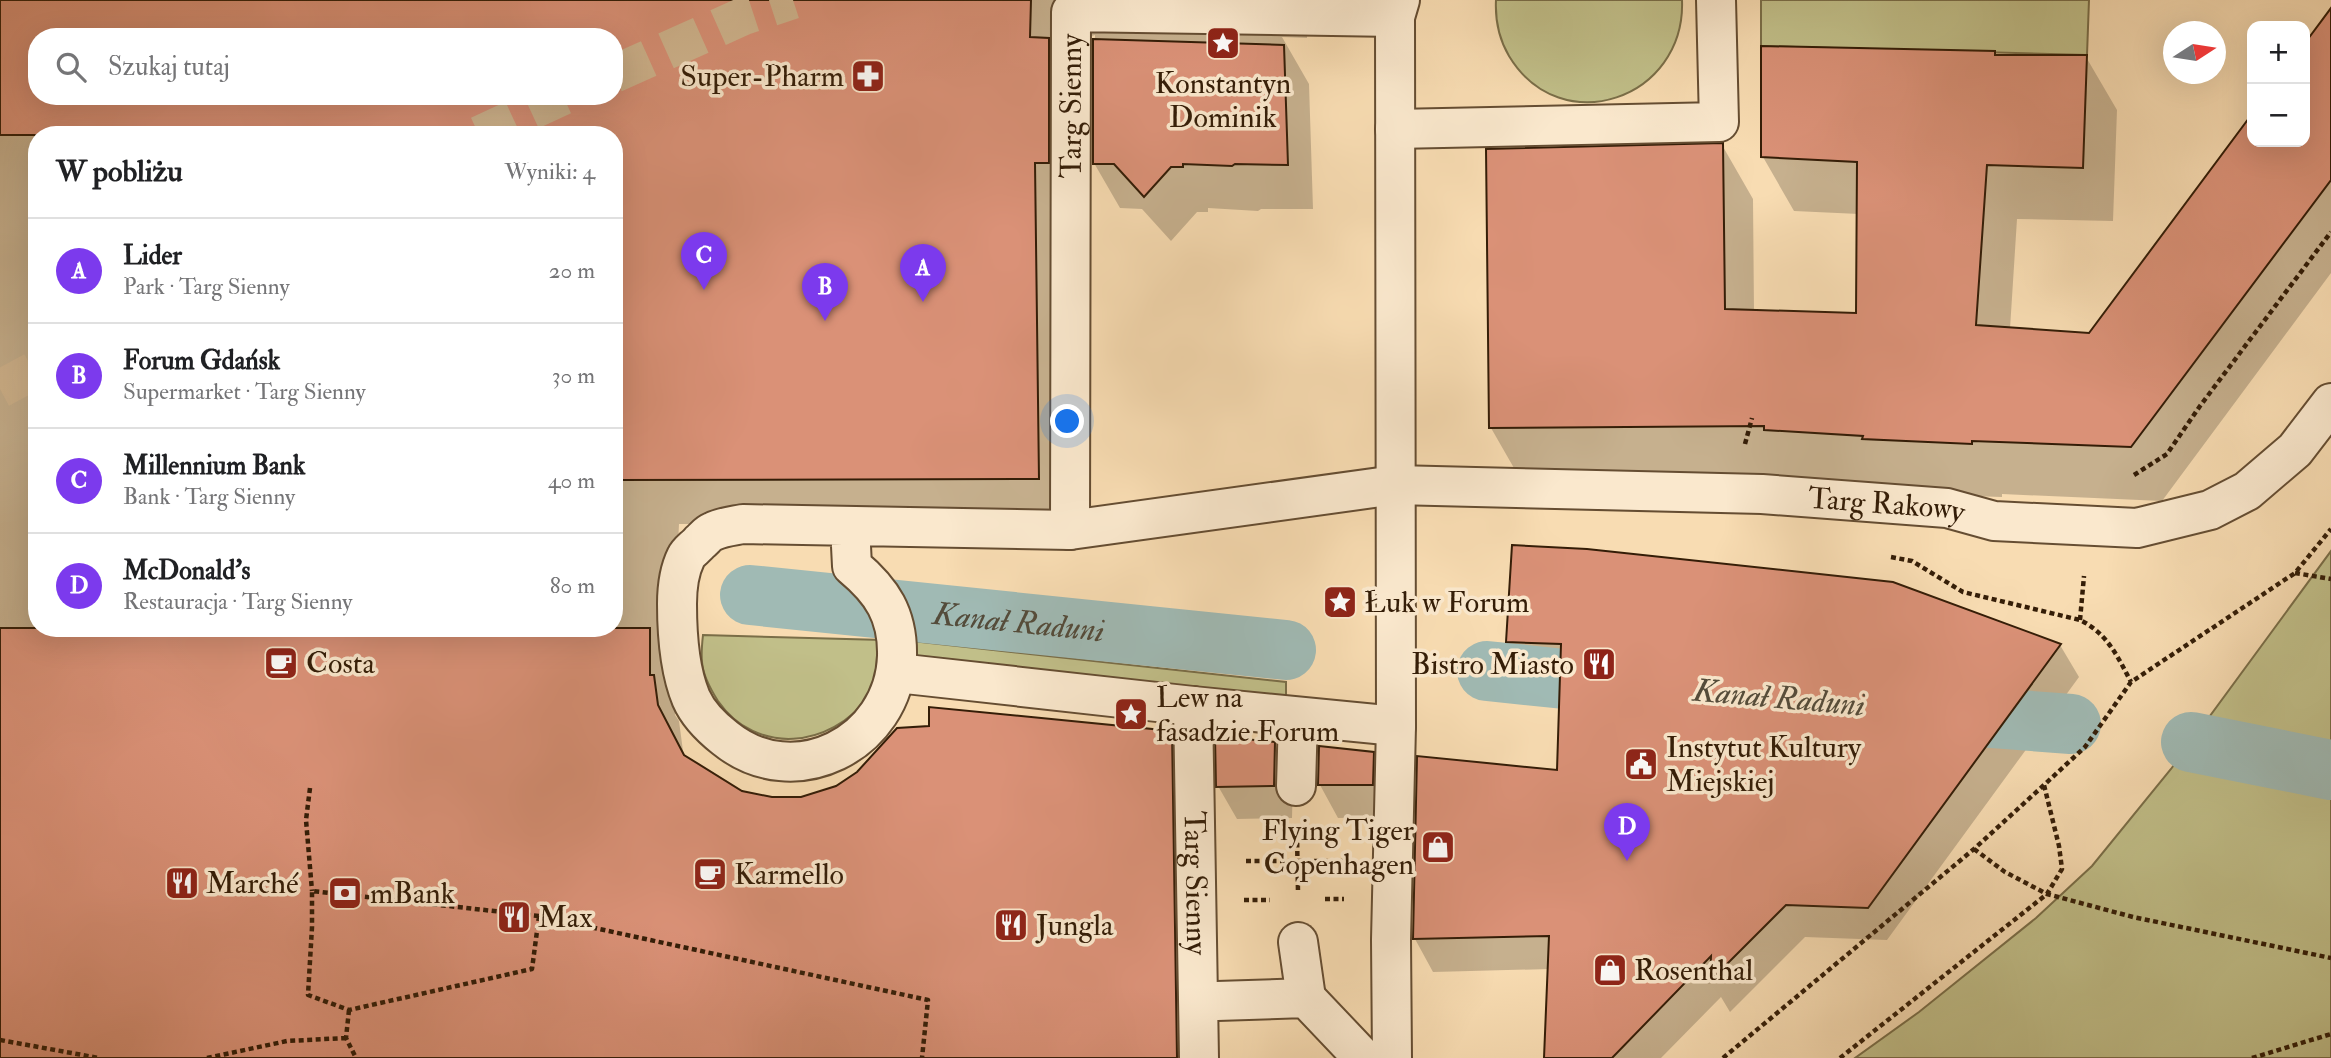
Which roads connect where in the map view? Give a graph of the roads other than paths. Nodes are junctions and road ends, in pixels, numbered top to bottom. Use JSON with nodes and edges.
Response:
{"nodes":[{"id":1,"x":1716,"y":0,"type":"edge"},
{"id":2,"x":1403,"y":6,"type":"edge"},
{"id":3,"x":1324,"y":8,"type":"edge"},
{"id":4,"x":1395,"y":129,"type":"junction"},
{"id":5,"x":2331,"y":403,"type":"edge"},
{"id":6,"x":1395,"y":485,"type":"junction"},
{"id":7,"x":850,"y":526,"type":"junction"},
{"id":8,"x":1070,"y":530,"type":"junction"},
{"id":9,"x":897,"y":657,"type":"junction"},
{"id":10,"x":1193,"y":706,"type":"junction"},
{"id":11,"x":1298,"y":717,"type":"junction"},
{"id":12,"x":1396,"y":726,"type":"junction"},
{"id":13,"x":1296,"y":786,"type":"road end"},
{"id":14,"x":1298,"y":942,"type":"road end"},
{"id":15,"x":1306,"y":998,"type":"junction"},
{"id":16,"x":1217,"y":1001,"type":"dead end"},
{"id":17,"x":1199,"y":1058,"type":"edge"},
{"id":18,"x":1363,"y":1058,"type":"edge"},
{"id":19,"x":1392,"y":1058,"type":"edge"}],
"edges":[{"from":1,"to":4,"type":"street"},
{"from":2,"to":3,"type":"street","name":"Targ Sienny"},
{"from":2,"to":4,"type":"street","name":"Targ Sienny"},
{"from":3,"to":8,"type":"street","name":"Targ Sienny"},
{"from":4,"to":6,"type":"street","name":"Targ Sienny"},
{"from":5,"to":6,"type":"street","name":"Targ Rakowy"},
{"from":6,"to":8,"type":"street"},
{"from":6,"to":12,"type":"street","name":"Targ Sienny"},
{"from":7,"to":8,"type":"street"},
{"from":7,"to":9,"type":"street"},
{"from":7,"to":9,"type":"street"},
{"from":9,"to":10,"type":"street"},
{"from":10,"to":11,"type":"street"},
{"from":10,"to":17,"type":"street","name":"Targ Sienny"},
{"from":11,"to":12,"type":"street"},
{"from":11,"to":13,"type":"street"},
{"from":12,"to":19,"type":"street","name":"Targ Sienny"},
{"from":14,"to":15,"type":"street"},
{"from":15,"to":16,"type":"street"},
{"from":15,"to":18,"type":"street"}]}
